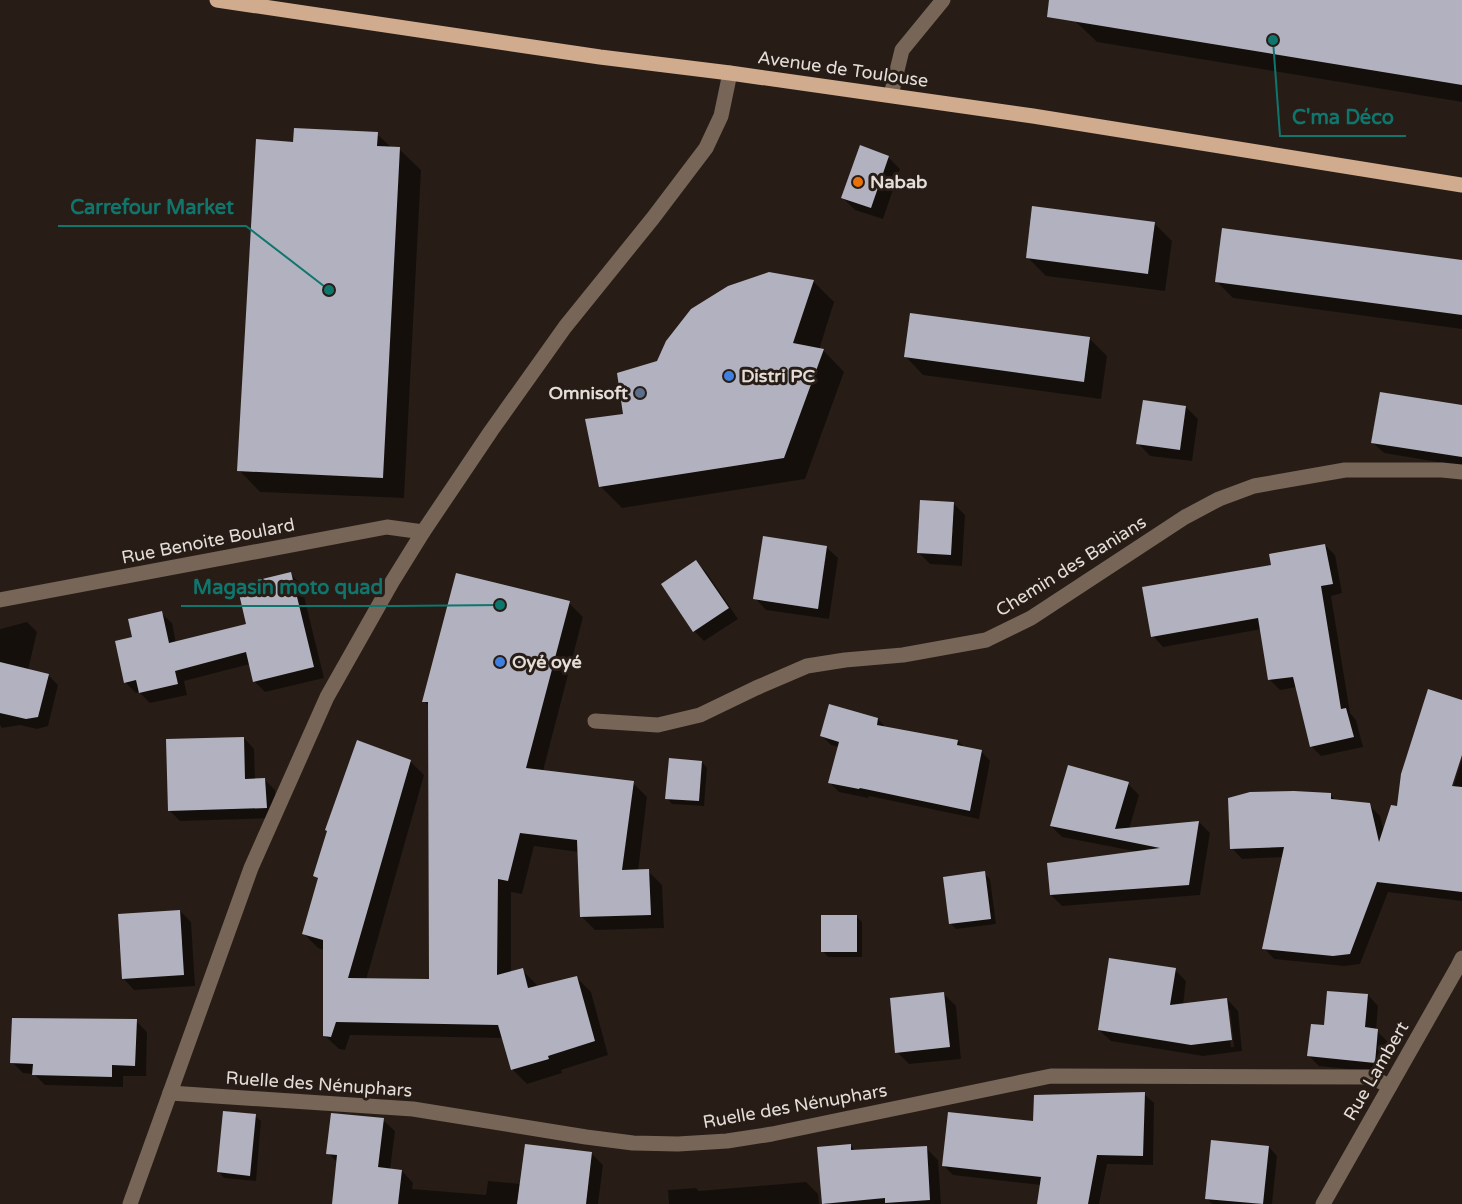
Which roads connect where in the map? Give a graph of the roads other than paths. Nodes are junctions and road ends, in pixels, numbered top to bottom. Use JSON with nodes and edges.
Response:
{"nodes":[{"id":1,"x":217,"y":0,"type":"edge"},
{"id":2,"x":943,"y":0,"type":"edge"},
{"id":3,"x":730,"y":73,"type":"junction"},
{"id":4,"x":891,"y":95,"type":"junction"},
{"id":5,"x":1462,"y":185,"type":"edge"},
{"id":6,"x":1462,"y":472,"type":"edge"},
{"id":7,"x":423,"y":532,"type":"junction"},
{"id":8,"x":0,"y":600,"type":"edge"},
{"id":9,"x":595,"y":721,"type":"dead end"},
{"id":10,"x":1462,"y":958,"type":"edge"},
{"id":11,"x":1390,"y":1086,"type":"junction"},
{"id":12,"x":170,"y":1094,"type":"junction"},
{"id":13,"x":130,"y":1204,"type":"edge"},
{"id":14,"x":1323,"y":1204,"type":"edge"}],
"edges":[{"from":1,"to":3,"type":"main road","name":"Avenue de Toulouse"},
{"from":2,"to":4,"type":"street"},
{"from":3,"to":4,"type":"main road","name":"Avenue de Toulouse"},
{"from":3,"to":7,"type":"street"},
{"from":4,"to":5,"type":"main road","name":"Avenue de Toulouse"},
{"from":6,"to":9,"type":"street","name":"Chemin des Banians"},
{"from":7,"to":8,"type":"street","name":"Rue Benoite Boulard"},
{"from":7,"to":12,"type":"street"},
{"from":10,"to":11,"type":"street","name":"Rue Lambert"},
{"from":11,"to":12,"type":"street","name":"Ruelle des Nénuphars"},
{"from":11,"to":14,"type":"street","name":"Rue Lambert"},
{"from":12,"to":13,"type":"street"}]}
